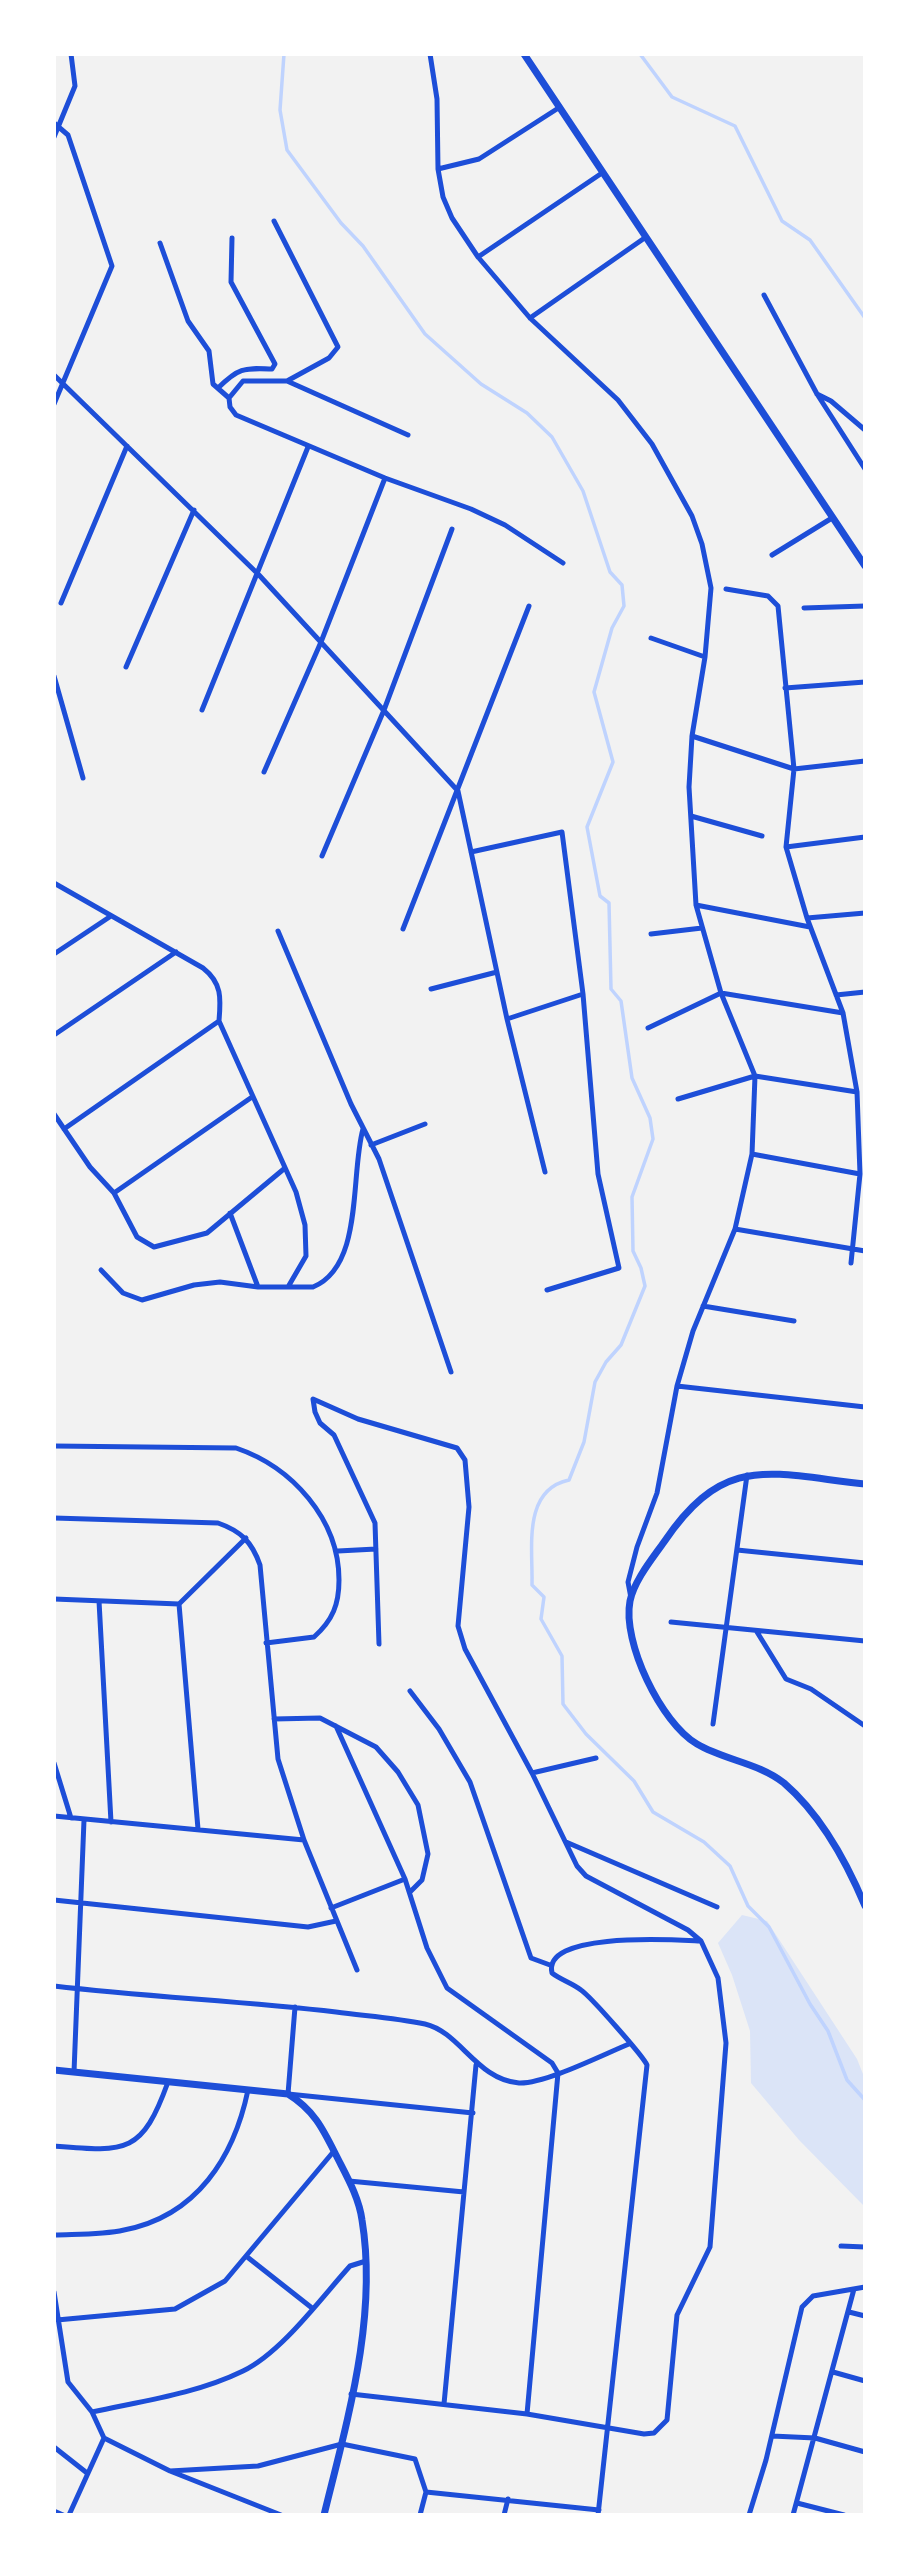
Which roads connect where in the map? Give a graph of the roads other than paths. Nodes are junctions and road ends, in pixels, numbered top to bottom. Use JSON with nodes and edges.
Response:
{"nodes":[{"id":1,"x":71,"y":54,"type":"edge"},
{"id":2,"x":429,"y":54,"type":"edge"},
{"id":3,"x":524,"y":54,"type":"edge"},
{"id":4,"x":560,"y":107,"type":"junction"},
{"id":5,"x":57,"y":124,"type":"edge"},
{"id":6,"x":54,"y":136,"type":"edge"},
{"id":7,"x":438,"y":169,"type":"junction"},
{"id":8,"x":602,"y":173,"type":"junction"},
{"id":9,"x":274,"y":221,"type":"dead end"},
{"id":10,"x":646,"y":237,"type":"junction"},
{"id":11,"x":232,"y":238,"type":"dead end"},
{"id":12,"x":160,"y":243,"type":"dead end"},
{"id":13,"x":478,"y":257,"type":"junction"},
{"id":14,"x":764,"y":295,"type":"dead end"},
{"id":15,"x":530,"y":318,"type":"junction"},
{"id":16,"x":54,"y":375,"type":"edge"},
{"id":17,"x":287,"y":381,"type":"junction"},
{"id":18,"x":63,"y":383,"type":"junction"},
{"id":19,"x":218,"y":388,"type":"junction"},
{"id":20,"x":817,"y":394,"type":"junction"},
{"id":21,"x":229,"y":398,"type":"junction"},
{"id":22,"x":54,"y":404,"type":"edge"},
{"id":23,"x":865,"y":429,"type":"edge"},
{"id":24,"x":408,"y":435,"type":"dead end"},
{"id":25,"x":127,"y":446,"type":"junction"},
{"id":26,"x":308,"y":447,"type":"junction"},
{"id":27,"x":865,"y":469,"type":"edge"},
{"id":28,"x":385,"y":478,"type":"junction"},
{"id":29,"x":194,"y":510,"type":"junction"},
{"id":30,"x":832,"y":518,"type":"junction"},
{"id":31,"x":452,"y":529,"type":"dead end"},
{"id":32,"x":772,"y":555,"type":"dead end"},
{"id":33,"x":563,"y":563,"type":"dead end"},
{"id":34,"x":864,"y":564,"type":"edge"},
{"id":35,"x":259,"y":575,"type":"junction"},
{"id":36,"x":726,"y":589,"type":"dead end"},
{"id":37,"x":61,"y":603,"type":"dead end"},
{"id":38,"x":528,"y":606,"type":"dead end"},
{"id":39,"x":865,"y":606,"type":"edge"},
{"id":40,"x":804,"y":608,"type":"dead end"},
{"id":41,"x":651,"y":638,"type":"dead end"},
{"id":42,"x":321,"y":642,"type":"junction"},
{"id":43,"x":705,"y":657,"type":"junction"},
{"id":44,"x":126,"y":667,"type":"dead end"},
{"id":45,"x":54,"y":676,"type":"edge"},
{"id":46,"x":865,"y":682,"type":"edge"},
{"id":47,"x":785,"y":688,"type":"junction"},
{"id":48,"x":202,"y":710,"type":"dead end"},
{"id":49,"x":384,"y":710,"type":"junction"},
{"id":50,"x":692,"y":736,"type":"junction"},
{"id":51,"x":865,"y":761,"type":"edge"},
{"id":52,"x":794,"y":769,"type":"junction"},
{"id":53,"x":264,"y":772,"type":"dead end"},
{"id":54,"x":83,"y":778,"type":"dead end"},
{"id":55,"x":458,"y":791,"type":"junction"},
{"id":56,"x":691,"y":816,"type":"junction"},
{"id":57,"x":762,"y":836,"type":"dead end"},
{"id":58,"x":865,"y":837,"type":"edge"},
{"id":59,"x":786,"y":848,"type":"junction"},
{"id":60,"x":471,"y":852,"type":"junction"},
{"id":61,"x":322,"y":856,"type":"dead end"},
{"id":62,"x":54,"y":883,"type":"edge"},
{"id":63,"x":696,"y":905,"type":"junction"},
{"id":64,"x":865,"y":913,"type":"edge"},
{"id":65,"x":111,"y":916,"type":"junction"},
{"id":66,"x":807,"y":918,"type":"junction"},
{"id":67,"x":702,"y":928,"type":"junction"},
{"id":68,"x":810,"y":928,"type":"junction"},
{"id":69,"x":403,"y":929,"type":"dead end"},
{"id":70,"x":278,"y":931,"type":"dead end"},
{"id":71,"x":651,"y":934,"type":"dead end"},
{"id":72,"x":176,"y":952,"type":"junction"},
{"id":73,"x":54,"y":954,"type":"edge"},
{"id":74,"x":497,"y":972,"type":"junction"},
{"id":75,"x":431,"y":989,"type":"dead end"},
{"id":76,"x":865,"y":992,"type":"edge"},
{"id":77,"x":722,"y":993,"type":"junction"},
{"id":78,"x":583,"y":994,"type":"junction"},
{"id":79,"x":836,"y":995,"type":"junction"},
{"id":80,"x":843,"y":1013,"type":"junction"},
{"id":81,"x":507,"y":1020,"type":"junction"},
{"id":82,"x":219,"y":1021,"type":"junction"},
{"id":83,"x":648,"y":1028,"type":"dead end"},
{"id":84,"x":54,"y":1035,"type":"edge"},
{"id":85,"x":865,"y":1075,"type":"edge"},
{"id":86,"x":755,"y":1076,"type":"junction"},
{"id":87,"x":854,"y":1076,"type":"junction"},
{"id":88,"x":857,"y":1092,"type":"junction"},
{"id":89,"x":252,"y":1097,"type":"junction"},
{"id":90,"x":678,"y":1099,"type":"dead end"},
{"id":91,"x":54,"y":1114,"type":"edge"},
{"id":92,"x":425,"y":1124,"type":"dead end"},
{"id":93,"x":64,"y":1129,"type":"junction"},
{"id":94,"x":363,"y":1129,"type":"junction"},
{"id":95,"x":371,"y":1145,"type":"junction"},
{"id":96,"x":862,"y":1146,"type":"edge"},
{"id":97,"x":752,"y":1154,"type":"junction"},
{"id":98,"x":285,"y":1168,"type":"junction"},
{"id":99,"x":545,"y":1172,"type":"dead end"},
{"id":100,"x":860,"y":1174,"type":"junction"},
{"id":101,"x":114,"y":1193,"type":"junction"},
{"id":102,"x":230,"y":1213,"type":"junction"},
{"id":103,"x":735,"y":1229,"type":"junction"},
{"id":104,"x":853,"y":1250,"type":"junction"},
{"id":105,"x":865,"y":1251,"type":"edge"},
{"id":106,"x":851,"y":1263,"type":"dead end"},
{"id":107,"x":101,"y":1270,"type":"dead end"},
{"id":108,"x":258,"y":1287,"type":"junction"},
{"id":109,"x":288,"y":1287,"type":"junction"},
{"id":110,"x":547,"y":1290,"type":"dead end"},
{"id":111,"x":703,"y":1306,"type":"junction"},
{"id":112,"x":794,"y":1321,"type":"dead end"},
{"id":113,"x":451,"y":1372,"type":"dead end"},
{"id":114,"x":677,"y":1386,"type":"junction"},
{"id":115,"x":865,"y":1407,"type":"edge"},
{"id":116,"x":54,"y":1446,"type":"edge"},
{"id":117,"x":747,"y":1475,"type":"junction"},
{"id":118,"x":865,"y":1484,"type":"edge"},
{"id":119,"x":54,"y":1518,"type":"edge"},
{"id":120,"x":246,"y":1538,"type":"junction"},
{"id":121,"x":376,"y":1549,"type":"junction"},
{"id":122,"x":737,"y":1549,"type":"junction"},
{"id":123,"x":338,"y":1551,"type":"junction"},
{"id":124,"x":865,"y":1563,"type":"edge"},
{"id":125,"x":631,"y":1598,"type":"junction"},
{"id":126,"x":54,"y":1599,"type":"edge"},
{"id":127,"x":99,"y":1601,"type":"junction"},
{"id":128,"x":180,"y":1604,"type":"junction"},
{"id":129,"x":671,"y":1622,"type":"dead end"},
{"id":130,"x":728,"y":1629,"type":"junction"},
{"id":131,"x":757,"y":1632,"type":"junction"},
{"id":132,"x":865,"y":1642,"type":"edge"},
{"id":133,"x":266,"y":1643,"type":"junction"},
{"id":134,"x":379,"y":1644,"type":"dead end"},
{"id":135,"x":410,"y":1691,"type":"dead end"},
{"id":136,"x":274,"y":1719,"type":"junction"},
{"id":137,"x":713,"y":1724,"type":"dead end"},
{"id":138,"x":336,"y":1726,"type":"junction"},
{"id":139,"x":865,"y":1726,"type":"edge"},
{"id":140,"x":596,"y":1758,"type":"dead end"},
{"id":141,"x":54,"y":1763,"type":"edge"},
{"id":142,"x":533,"y":1773,"type":"junction"},
{"id":143,"x":54,"y":1816,"type":"edge"},
{"id":144,"x":71,"y":1818,"type":"junction"},
{"id":145,"x":84,"y":1820,"type":"junction"},
{"id":146,"x":111,"y":1822,"type":"junction"},
{"id":147,"x":198,"y":1829,"type":"junction"},
{"id":148,"x":304,"y":1840,"type":"junction"},
{"id":149,"x":566,"y":1842,"type":"junction"},
{"id":150,"x":405,"y":1880,"type":"junction"},
{"id":151,"x":410,"y":1892,"type":"junction"},
{"id":152,"x":54,"y":1900,"type":"edge"},
{"id":153,"x":81,"y":1903,"type":"junction"},
{"id":154,"x":865,"y":1906,"type":"edge"},
{"id":155,"x":331,"y":1908,"type":"junction"},
{"id":156,"x":717,"y":1908,"type":"dead end"},
{"id":157,"x":336,"y":1921,"type":"junction"},
{"id":158,"x":701,"y":1941,"type":"junction"},
{"id":159,"x":550,"y":1965,"type":"junction"},
{"id":160,"x":357,"y":1970,"type":"dead end"},
{"id":161,"x":54,"y":1986,"type":"edge"},
{"id":162,"x":77,"y":1989,"type":"junction"},
{"id":163,"x":295,"y":2007,"type":"junction"},
{"id":164,"x":629,"y":2045,"type":"junction"},
{"id":165,"x":477,"y":2065,"type":"junction"},
{"id":166,"x":54,"y":2070,"type":"edge"},
{"id":167,"x":74,"y":2072,"type":"junction"},
{"id":168,"x":558,"y":2073,"type":"junction"},
{"id":169,"x":168,"y":2082,"type":"junction"},
{"id":170,"x":248,"y":2090,"type":"junction"},
{"id":171,"x":288,"y":2094,"type":"junction"},
{"id":172,"x":473,"y":2113,"type":"junction"},
{"id":173,"x":54,"y":2146,"type":"edge"},
{"id":174,"x":334,"y":2151,"type":"junction"},
{"id":175,"x":349,"y":2181,"type":"junction"},
{"id":176,"x":464,"y":2192,"type":"junction"},
{"id":177,"x":54,"y":2235,"type":"edge"},
{"id":178,"x":841,"y":2246,"type":"dead end"},
{"id":179,"x":865,"y":2246,"type":"edge"},
{"id":180,"x":246,"y":2256,"type":"junction"},
{"id":181,"x":366,"y":2261,"type":"junction"},
{"id":182,"x":865,"y":2287,"type":"edge"},
{"id":183,"x":853,"y":2289,"type":"junction"},
{"id":184,"x":54,"y":2292,"type":"edge"},
{"id":185,"x":312,"y":2308,"type":"junction"},
{"id":186,"x":849,"y":2312,"type":"junction"},
{"id":187,"x":865,"y":2316,"type":"edge"},
{"id":188,"x":57,"y":2320,"type":"junction"},
{"id":189,"x":833,"y":2372,"type":"junction"},
{"id":190,"x":865,"y":2381,"type":"edge"},
{"id":191,"x":351,"y":2394,"type":"junction"},
{"id":192,"x":444,"y":2404,"type":"junction"},
{"id":193,"x":92,"y":2412,"type":"junction"},
{"id":194,"x":527,"y":2414,"type":"junction"},
{"id":195,"x":609,"y":2427,"type":"junction"},
{"id":196,"x":772,"y":2436,"type":"junction"},
{"id":197,"x":104,"y":2438,"type":"junction"},
{"id":198,"x":815,"y":2438,"type":"junction"},
{"id":199,"x":342,"y":2444,"type":"junction"},
{"id":200,"x":54,"y":2447,"type":"edge"},
{"id":201,"x":865,"y":2452,"type":"edge"},
{"id":202,"x":170,"y":2471,"type":"junction"},
{"id":203,"x":87,"y":2473,"type":"junction"},
{"id":204,"x":426,"y":2492,"type":"junction"},
{"id":205,"x":508,"y":2499,"type":"junction"},
{"id":206,"x":797,"y":2503,"type":"junction"},
{"id":207,"x":54,"y":2511,"type":"edge"},
{"id":208,"x":598,"y":2512,"type":"edge"},
{"id":209,"x":63,"y":2515,"type":"edge"},
{"id":210,"x":69,"y":2515,"type":"edge"},
{"id":211,"x":281,"y":2515,"type":"edge"},
{"id":212,"x":324,"y":2515,"type":"edge"},
{"id":213,"x":421,"y":2515,"type":"edge"},
{"id":214,"x":504,"y":2515,"type":"edge"},
{"id":215,"x":749,"y":2515,"type":"edge"},
{"id":216,"x":793,"y":2515,"type":"edge"},
{"id":217,"x":844,"y":2515,"type":"edge"}],
"edges":[{"from":1,"to":5,"type":"street"},
{"from":2,"to":7,"type":"street"},
{"from":3,"to":4,"type":"street"},
{"from":4,"to":7,"type":"street"},
{"from":4,"to":8,"type":"street"},
{"from":5,"to":6,"type":"street"},
{"from":5,"to":18,"type":"street"},
{"from":7,"to":13,"type":"street"},
{"from":8,"to":10,"type":"street"},
{"from":8,"to":13,"type":"street"},
{"from":9,"to":17,"type":"street"},
{"from":10,"to":15,"type":"street"},
{"from":10,"to":30,"type":"street"},
{"from":11,"to":19,"type":"street"},
{"from":12,"to":19,"type":"street"},
{"from":13,"to":15,"type":"street"},
{"from":14,"to":20,"type":"street"},
{"from":15,"to":43,"type":"street"},
{"from":16,"to":18,"type":"street"},
{"from":17,"to":21,"type":"street"},
{"from":17,"to":24,"type":"street"},
{"from":18,"to":22,"type":"street"},
{"from":18,"to":25,"type":"street"},
{"from":19,"to":21,"type":"street"},
{"from":20,"to":23,"type":"street"},
{"from":20,"to":27,"type":"street"},
{"from":21,"to":26,"type":"street"},
{"from":25,"to":29,"type":"street"},
{"from":25,"to":37,"type":"street"},
{"from":26,"to":28,"type":"street"},
{"from":26,"to":35,"type":"street"},
{"from":28,"to":33,"type":"street"},
{"from":28,"to":42,"type":"street"},
{"from":29,"to":35,"type":"street"},
{"from":29,"to":44,"type":"street"},
{"from":30,"to":32,"type":"street"},
{"from":30,"to":34,"type":"street"},
{"from":31,"to":49,"type":"street"},
{"from":35,"to":42,"type":"street"},
{"from":35,"to":48,"type":"street"},
{"from":36,"to":47,"type":"street"},
{"from":38,"to":55,"type":"street"},
{"from":39,"to":40,"type":"street"},
{"from":41,"to":43,"type":"street"},
{"from":42,"to":49,"type":"street"},
{"from":42,"to":53,"type":"street"},
{"from":43,"to":50,"type":"street"},
{"from":45,"to":54,"type":"street"},
{"from":46,"to":47,"type":"street"},
{"from":47,"to":52,"type":"street"},
{"from":49,"to":55,"type":"street"},
{"from":49,"to":61,"type":"street"},
{"from":50,"to":52,"type":"street"},
{"from":50,"to":56,"type":"street"},
{"from":51,"to":52,"type":"street"},
{"from":52,"to":59,"type":"street"},
{"from":55,"to":60,"type":"street"},
{"from":55,"to":69,"type":"street"},
{"from":56,"to":57,"type":"street"},
{"from":56,"to":63,"type":"street"},
{"from":58,"to":59,"type":"street"},
{"from":59,"to":66,"type":"street"},
{"from":60,"to":74,"type":"street"},
{"from":60,"to":78,"type":"street"},
{"from":62,"to":65,"type":"street"},
{"from":63,"to":67,"type":"street"},
{"from":63,"to":68,"type":"street"},
{"from":64,"to":66,"type":"street"},
{"from":65,"to":72,"type":"street"},
{"from":65,"to":73,"type":"street"},
{"from":66,"to":68,"type":"street"},
{"from":67,"to":71,"type":"street"},
{"from":67,"to":77,"type":"street"},
{"from":68,"to":79,"type":"street"},
{"from":70,"to":94,"type":"street"},
{"from":72,"to":82,"type":"street"},
{"from":72,"to":84,"type":"street"},
{"from":74,"to":75,"type":"street"},
{"from":74,"to":81,"type":"street"},
{"from":76,"to":79,"type":"street"},
{"from":77,"to":80,"type":"street"},
{"from":77,"to":83,"type":"street"},
{"from":77,"to":86,"type":"street"},
{"from":78,"to":81,"type":"street"},
{"from":78,"to":110,"type":"street"},
{"from":79,"to":80,"type":"street"},
{"from":80,"to":87,"type":"street"},
{"from":81,"to":99,"type":"street"},
{"from":82,"to":89,"type":"street"},
{"from":82,"to":93,"type":"street"},
{"from":85,"to":87,"type":"street"},
{"from":86,"to":88,"type":"street"},
{"from":86,"to":90,"type":"street"},
{"from":86,"to":97,"type":"street"},
{"from":87,"to":88,"type":"street"},
{"from":88,"to":96,"type":"street"},
{"from":89,"to":98,"type":"street"},
{"from":89,"to":101,"type":"street"},
{"from":91,"to":93,"type":"street"},
{"from":92,"to":95,"type":"street"},
{"from":93,"to":101,"type":"street"},
{"from":94,"to":95,"type":"street"},
{"from":94,"to":109,"type":"street"},
{"from":95,"to":113,"type":"street"},
{"from":96,"to":100,"type":"street"},
{"from":97,"to":100,"type":"street"},
{"from":97,"to":103,"type":"street"},
{"from":98,"to":102,"type":"street"},
{"from":98,"to":109,"type":"street"},
{"from":100,"to":104,"type":"street"},
{"from":101,"to":102,"type":"street"},
{"from":102,"to":108,"type":"street"},
{"from":103,"to":104,"type":"street"},
{"from":103,"to":111,"type":"street"},
{"from":104,"to":105,"type":"street"},
{"from":104,"to":106,"type":"street"},
{"from":107,"to":108,"type":"street"},
{"from":108,"to":109,"type":"street"},
{"from":111,"to":112,"type":"street"},
{"from":111,"to":114,"type":"street"},
{"from":114,"to":115,"type":"street"},
{"from":114,"to":125,"type":"street"},
{"from":116,"to":123,"type":"street"},
{"from":117,"to":118,"type":"street"},
{"from":117,"to":122,"type":"street"},
{"from":117,"to":125,"type":"street"},
{"from":119,"to":120,"type":"street"},
{"from":120,"to":128,"type":"street"},
{"from":120,"to":133,"type":"street"},
{"from":121,"to":123,"type":"street"},
{"from":121,"to":134,"type":"street"},
{"from":121,"to":142,"type":"street"},
{"from":122,"to":124,"type":"street"},
{"from":122,"to":130,"type":"street"},
{"from":123,"to":133,"type":"street"},
{"from":125,"to":154,"type":"street"},
{"from":126,"to":127,"type":"street"},
{"from":127,"to":128,"type":"street"},
{"from":127,"to":146,"type":"street"},
{"from":128,"to":147,"type":"street"},
{"from":129,"to":130,"type":"street"},
{"from":130,"to":131,"type":"street"},
{"from":130,"to":137,"type":"street"},
{"from":131,"to":132,"type":"street"},
{"from":131,"to":139,"type":"street"},
{"from":133,"to":136,"type":"street"},
{"from":135,"to":159,"type":"street"},
{"from":136,"to":138,"type":"street"},
{"from":136,"to":148,"type":"street"},
{"from":138,"to":150,"type":"street"},
{"from":138,"to":151,"type":"street"},
{"from":140,"to":142,"type":"street"},
{"from":141,"to":144,"type":"street"},
{"from":142,"to":149,"type":"street"},
{"from":143,"to":144,"type":"street"},
{"from":144,"to":145,"type":"street"},
{"from":145,"to":146,"type":"street"},
{"from":145,"to":153,"type":"street"},
{"from":146,"to":147,"type":"street"},
{"from":147,"to":148,"type":"street"},
{"from":148,"to":155,"type":"street"},
{"from":149,"to":156,"type":"street"},
{"from":149,"to":158,"type":"street"},
{"from":150,"to":151,"type":"street"},
{"from":150,"to":155,"type":"street"},
{"from":151,"to":168,"type":"street"},
{"from":152,"to":153,"type":"street"},
{"from":153,"to":157,"type":"street"},
{"from":153,"to":162,"type":"street"},
{"from":155,"to":157,"type":"street"},
{"from":157,"to":160,"type":"street"},
{"from":158,"to":159,"type":"street"},
{"from":158,"to":195,"type":"street"},
{"from":159,"to":164,"type":"street"},
{"from":161,"to":162,"type":"street"},
{"from":162,"to":163,"type":"street"},
{"from":162,"to":167,"type":"street"},
{"from":163,"to":165,"type":"street"},
{"from":163,"to":171,"type":"street"},
{"from":164,"to":168,"type":"street"},
{"from":164,"to":195,"type":"street"},
{"from":165,"to":168,"type":"street"},
{"from":165,"to":172,"type":"street"},
{"from":166,"to":167,"type":"street"},
{"from":167,"to":169,"type":"street"},
{"from":168,"to":194,"type":"street"},
{"from":169,"to":170,"type":"street"},
{"from":169,"to":173,"type":"street"},
{"from":170,"to":171,"type":"street"},
{"from":170,"to":177,"type":"street"},
{"from":171,"to":172,"type":"street"},
{"from":171,"to":174,"type":"street"},
{"from":172,"to":176,"type":"street"},
{"from":174,"to":175,"type":"street"},
{"from":174,"to":180,"type":"street"},
{"from":175,"to":176,"type":"street"},
{"from":175,"to":181,"type":"street"},
{"from":176,"to":192,"type":"street"},
{"from":178,"to":179,"type":"street"},
{"from":180,"to":185,"type":"street"},
{"from":180,"to":188,"type":"street"},
{"from":181,"to":185,"type":"street"},
{"from":181,"to":191,"type":"street"},
{"from":182,"to":183,"type":"street"},
{"from":183,"to":186,"type":"street"},
{"from":183,"to":196,"type":"street"},
{"from":184,"to":188,"type":"street"},
{"from":185,"to":193,"type":"street"},
{"from":186,"to":187,"type":"street"},
{"from":186,"to":189,"type":"street"},
{"from":188,"to":193,"type":"street"},
{"from":189,"to":190,"type":"street"},
{"from":189,"to":198,"type":"street"},
{"from":191,"to":192,"type":"street"},
{"from":191,"to":199,"type":"street"},
{"from":192,"to":194,"type":"street"},
{"from":193,"to":197,"type":"street"},
{"from":194,"to":195,"type":"street"},
{"from":195,"to":208,"type":"street"},
{"from":196,"to":198,"type":"street"},
{"from":196,"to":215,"type":"street"},
{"from":197,"to":202,"type":"street"},
{"from":197,"to":203,"type":"street"},
{"from":198,"to":201,"type":"street"},
{"from":198,"to":206,"type":"street"},
{"from":199,"to":202,"type":"street"},
{"from":199,"to":204,"type":"street"},
{"from":199,"to":212,"type":"street"},
{"from":200,"to":203,"type":"street"},
{"from":202,"to":211,"type":"street"},
{"from":203,"to":210,"type":"street"},
{"from":204,"to":205,"type":"street"},
{"from":204,"to":213,"type":"street"},
{"from":205,"to":208,"type":"street"},
{"from":205,"to":214,"type":"street"},
{"from":206,"to":216,"type":"street"},
{"from":206,"to":217,"type":"street"},
{"from":207,"to":209,"type":"street"}]}
